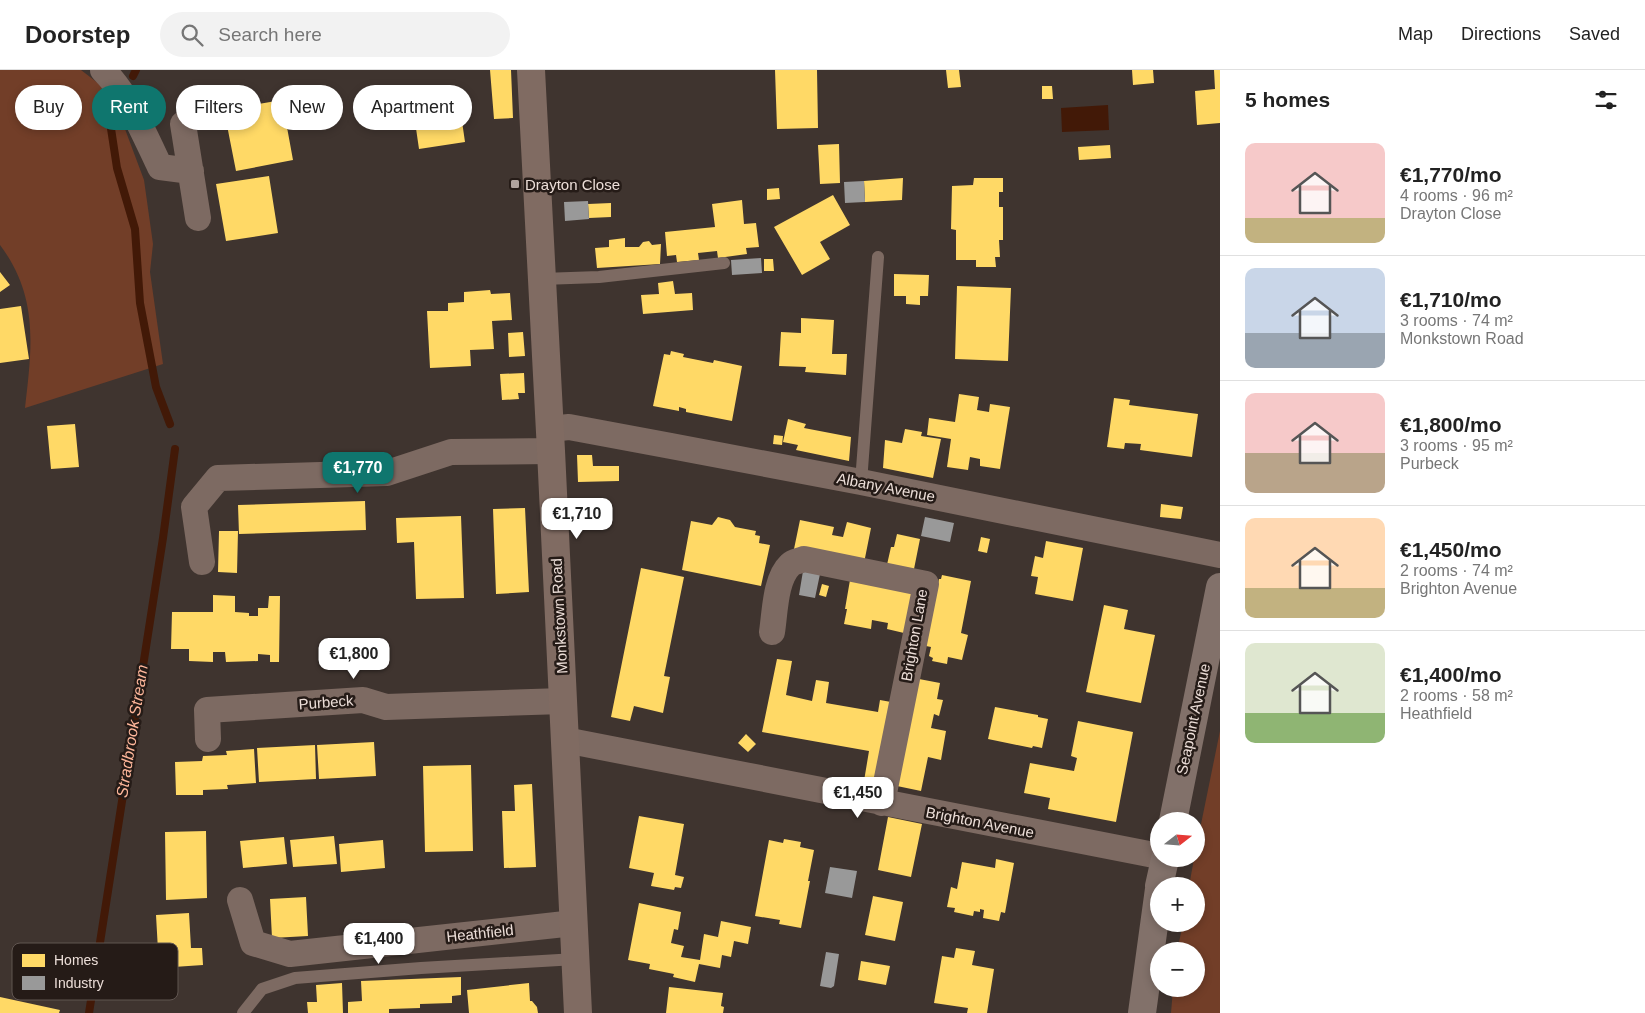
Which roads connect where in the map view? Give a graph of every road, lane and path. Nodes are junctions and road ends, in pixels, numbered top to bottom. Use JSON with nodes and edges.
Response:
{"nodes":[{"id":1,"x":103,"y":70,"type":"edge"},
{"id":2,"x":531,"y":70,"type":"edge"},
{"id":3,"x":184,"y":130,"type":"edge"},
{"id":4,"x":192,"y":171,"type":"junction"},
{"id":5,"x":198,"y":218,"type":"dead end"},
{"id":6,"x":878,"y":257,"type":"dead end"},
{"id":7,"x":724,"y":263,"type":"dead end"},
{"id":8,"x":542,"y":279,"type":"junction"},
{"id":9,"x":551,"y":440,"type":"junction"},
{"id":10,"x":861,"y":482,"type":"junction"},
{"id":11,"x":1220,"y":555,"type":"edge"},
{"id":12,"x":202,"y":562,"type":"dead end"},
{"id":13,"x":1220,"y":587,"type":"edge"},
{"id":14,"x":772,"y":632,"type":"dead end"},
{"id":15,"x":563,"y":701,"type":"junction"},
{"id":16,"x":208,"y":740,"type":"dead end"},
{"id":17,"x":565,"y":740,"type":"junction"},
{"id":18,"x":882,"y":803,"type":"junction"},
{"id":19,"x":1174,"y":812,"type":"edge"},
{"id":20,"x":1150,"y":854,"type":"edge"},
{"id":21,"x":240,"y":900,"type":"dead end"},
{"id":22,"x":574,"y":923,"type":"junction"},
{"id":23,"x":1153,"y":932,"type":"edge"},
{"id":24,"x":576,"y":960,"type":"junction"},
{"id":25,"x":243,"y":1013,"type":"edge"},
{"id":26,"x":578,"y":1013,"type":"edge"},
{"id":27,"x":1142,"y":1013,"type":"edge"}],
"edges":[{"from":1,"to":4,"type":"street"},
{"from":2,"to":8,"type":"main road","name":"Monkstown Road"},
{"from":3,"to":4,"type":"street"},
{"from":4,"to":5,"type":"street"},
{"from":6,"to":10,"type":"lane"},
{"from":7,"to":8,"type":"lane"},
{"from":8,"to":9,"type":"main road","name":"Monkstown Road"},
{"from":9,"to":10,"type":"street","name":"Albany Avenue"},
{"from":9,"to":12,"type":"street"},
{"from":9,"to":15,"type":"main road","name":"Monkstown Road"},
{"from":10,"to":11,"type":"street","name":"Albany Avenue"},
{"from":13,"to":19,"type":"highway","name":"Seapoint Avenue"},
{"from":14,"to":18,"type":"street","name":"Brighton Lane"},
{"from":15,"to":16,"type":"street","name":"Purbeck"},
{"from":15,"to":17,"type":"main road","name":"Monkstown Road"},
{"from":17,"to":18,"type":"street","name":"Brighton Avenue"},
{"from":17,"to":22,"type":"main road","name":"Monkstown Road"},
{"from":18,"to":20,"type":"street","name":"Brighton Avenue"},
{"from":21,"to":22,"type":"street","name":"Heathfield"},
{"from":22,"to":24,"type":"main road","name":"Monkstown Road"},
{"from":23,"to":27,"type":"highway"},
{"from":24,"to":25,"type":"lane"},
{"from":24,"to":26,"type":"main road","name":"Monkstown Road"}]}
